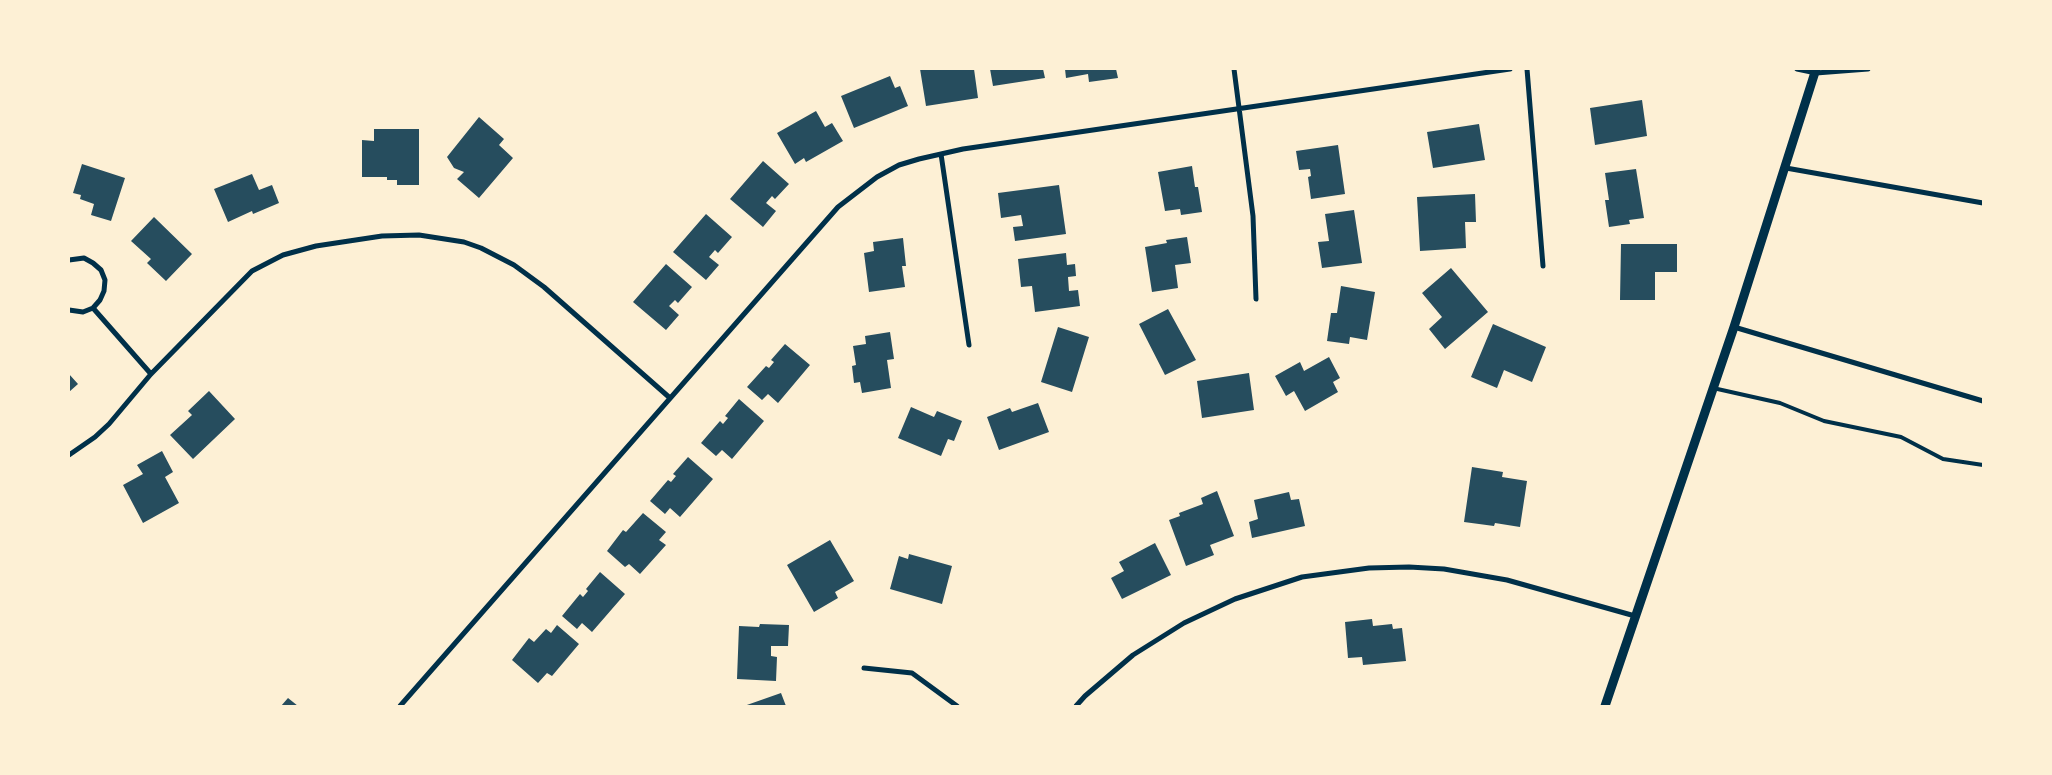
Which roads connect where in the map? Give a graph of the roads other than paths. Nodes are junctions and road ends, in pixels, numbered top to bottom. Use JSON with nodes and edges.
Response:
{"nodes":[{"id":1,"x":1234,"y":69,"type":"edge"},
{"id":2,"x":1510,"y":69,"type":"edge"},
{"id":3,"x":1528,"y":69,"type":"edge"},
{"id":4,"x":1797,"y":69,"type":"edge"},
{"id":5,"x":1868,"y":69,"type":"edge"},
{"id":6,"x":1816,"y":71,"type":"edge"},
{"id":7,"x":1240,"y":109,"type":"junction"},
{"id":8,"x":941,"y":154,"type":"junction"},
{"id":9,"x":1786,"y":168,"type":"junction"},
{"id":10,"x":1983,"y":203,"type":"edge"},
{"id":11,"x":69,"y":260,"type":"edge"},
{"id":12,"x":1543,"y":266,"type":"dead end"},
{"id":13,"x":1256,"y":299,"type":"dead end"},
{"id":14,"x":93,"y":308,"type":"junction"},
{"id":15,"x":69,"y":310,"type":"edge"},
{"id":16,"x":1734,"y":327,"type":"junction"},
{"id":17,"x":969,"y":345,"type":"dead end"},
{"id":18,"x":151,"y":374,"type":"junction"},
{"id":19,"x":1713,"y":388,"type":"junction"},
{"id":20,"x":670,"y":398,"type":"junction"},
{"id":21,"x":1983,"y":401,"type":"edge"},
{"id":22,"x":69,"y":456,"type":"edge"},
{"id":23,"x":1983,"y":465,"type":"edge"},
{"id":24,"x":1635,"y":616,"type":"junction"},
{"id":25,"x":864,"y":668,"type":"dead end"},
{"id":26,"x":400,"y":706,"type":"edge"},
{"id":27,"x":957,"y":706,"type":"edge"},
{"id":28,"x":1076,"y":706,"type":"edge"},
{"id":29,"x":1605,"y":706,"type":"edge"}],
"edges":[{"from":1,"to":7,"type":"street"},
{"from":2,"to":7,"type":"street"},
{"from":3,"to":12,"type":"street"},
{"from":4,"to":6,"type":"street"},
{"from":5,"to":6,"type":"street"},
{"from":6,"to":9,"type":"street"},
{"from":7,"to":8,"type":"street"},
{"from":7,"to":13,"type":"street"},
{"from":8,"to":17,"type":"street"},
{"from":8,"to":20,"type":"street"},
{"from":9,"to":10,"type":"street"},
{"from":9,"to":16,"type":"street"},
{"from":11,"to":14,"type":"street"},
{"from":14,"to":15,"type":"street"},
{"from":14,"to":18,"type":"street"},
{"from":16,"to":19,"type":"street"},
{"from":16,"to":21,"type":"street"},
{"from":18,"to":20,"type":"street"},
{"from":18,"to":22,"type":"street"},
{"from":19,"to":23,"type":"lane"},
{"from":19,"to":24,"type":"street"},
{"from":20,"to":26,"type":"street"},
{"from":24,"to":28,"type":"street"},
{"from":24,"to":29,"type":"street"},
{"from":25,"to":27,"type":"street"}]}
